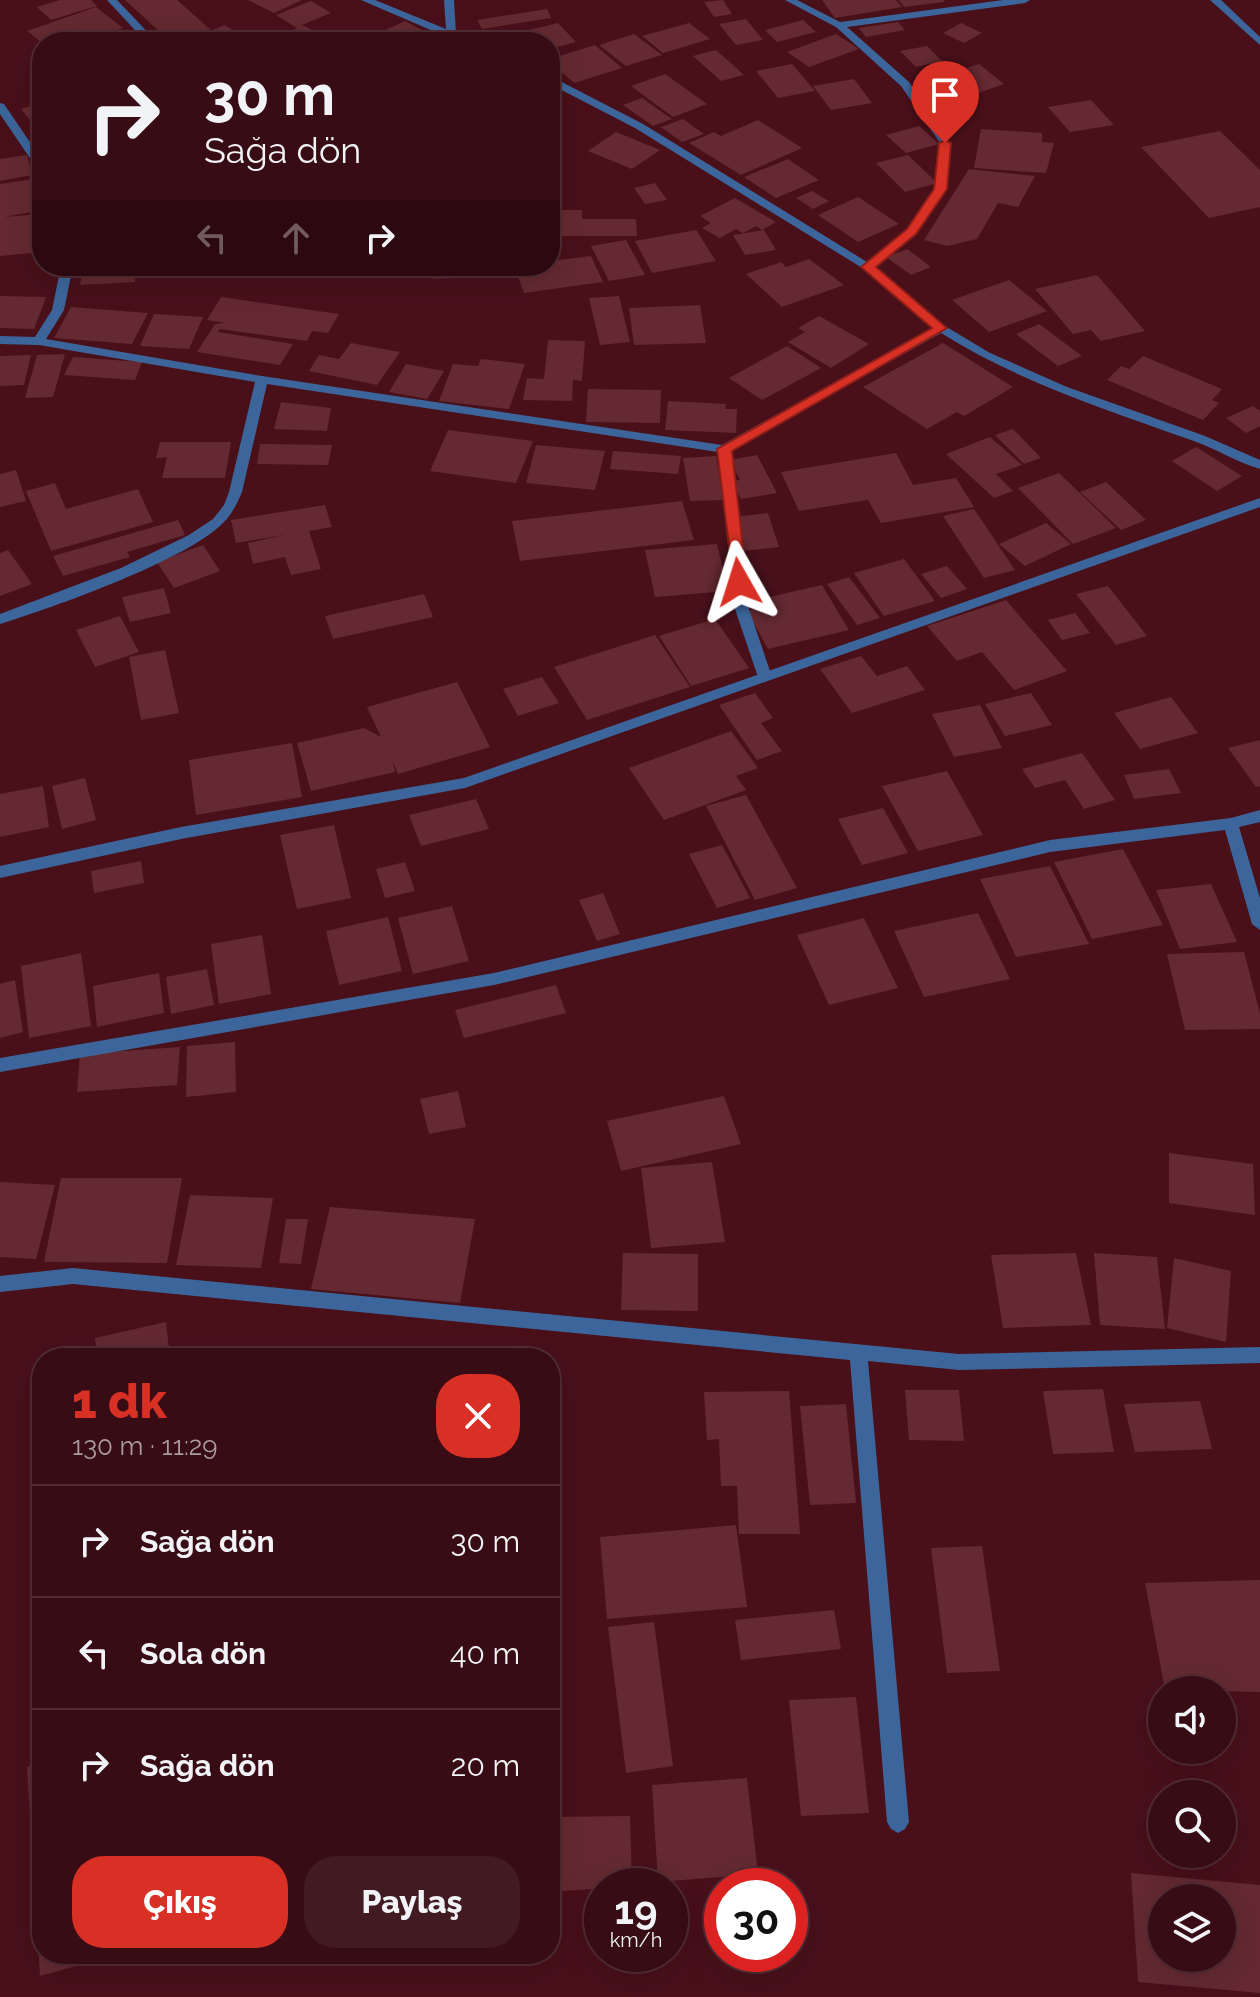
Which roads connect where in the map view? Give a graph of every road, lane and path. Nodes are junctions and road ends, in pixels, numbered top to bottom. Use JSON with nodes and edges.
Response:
{"nodes":[{"id":1,"x":112,"y":0,"type":"edge"},
{"id":2,"x":366,"y":0,"type":"edge"},
{"id":3,"x":449,"y":0,"type":"edge"},
{"id":4,"x":790,"y":0,"type":"edge"},
{"id":5,"x":1025,"y":0,"type":"edge"},
{"id":6,"x":1215,"y":0,"type":"edge"},
{"id":7,"x":991,"y":2,"type":"edge"},
{"id":8,"x":839,"y":25,"type":"junction"},
{"id":9,"x":142,"y":32,"type":"edge"},
{"id":10,"x":444,"y":32,"type":"edge"},
{"id":11,"x":451,"y":32,"type":"edge"},
{"id":12,"x":1260,"y":42,"type":"edge"},
{"id":13,"x":560,"y":85,"type":"edge"},
{"id":14,"x":0,"y":106,"type":"edge"},
{"id":15,"x":32,"y":153,"type":"edge"},
{"id":16,"x":868,"y":267,"type":"junction"},
{"id":17,"x":65,"y":276,"type":"edge"},
{"id":18,"x":941,"y":328,"type":"junction"},
{"id":19,"x":0,"y":340,"type":"edge"},
{"id":20,"x":39,"y":341,"type":"junction"},
{"id":21,"x":262,"y":380,"type":"junction"},
{"id":22,"x":724,"y":449,"type":"junction"},
{"id":23,"x":1260,"y":465,"type":"edge"},
{"id":24,"x":1260,"y":502,"type":"edge"},
{"id":25,"x":0,"y":619,"type":"edge"},
{"id":26,"x":765,"y":677,"type":"junction"},
{"id":27,"x":1260,"y":816,"type":"edge"},
{"id":28,"x":1231,"y":824,"type":"junction"},
{"id":29,"x":0,"y":872,"type":"edge"},
{"id":30,"x":1260,"y":924,"type":"edge"},
{"id":31,"x":0,"y":1065,"type":"edge"},
{"id":32,"x":0,"y":1284,"type":"edge"},
{"id":33,"x":858,"y":1352,"type":"junction"},
{"id":34,"x":1260,"y":1355,"type":"edge"},
{"id":35,"x":898,"y":1822,"type":"dead end"}],
"edges":[{"from":1,"to":9,"type":"street"},
{"from":2,"to":10,"type":"street"},
{"from":3,"to":11,"type":"street"},
{"from":4,"to":8,"type":"street"},
{"from":5,"to":7,"type":"street"},
{"from":6,"to":12,"type":"street"},
{"from":7,"to":8,"type":"street"},
{"from":8,"to":16,"type":"street"},
{"from":13,"to":16,"type":"street"},
{"from":14,"to":15,"type":"street"},
{"from":16,"to":18,"type":"street"},
{"from":17,"to":20,"type":"street"},
{"from":18,"to":22,"type":"street"},
{"from":18,"to":23,"type":"street"},
{"from":19,"to":20,"type":"street"},
{"from":20,"to":21,"type":"street"},
{"from":21,"to":22,"type":"street"},
{"from":21,"to":25,"type":"street"},
{"from":22,"to":26,"type":"street"},
{"from":24,"to":26,"type":"street"},
{"from":26,"to":29,"type":"street"},
{"from":27,"to":28,"type":"street"},
{"from":28,"to":30,"type":"street"},
{"from":28,"to":31,"type":"street"},
{"from":32,"to":33,"type":"street"},
{"from":33,"to":34,"type":"street"},
{"from":33,"to":35,"type":"street"}]}
